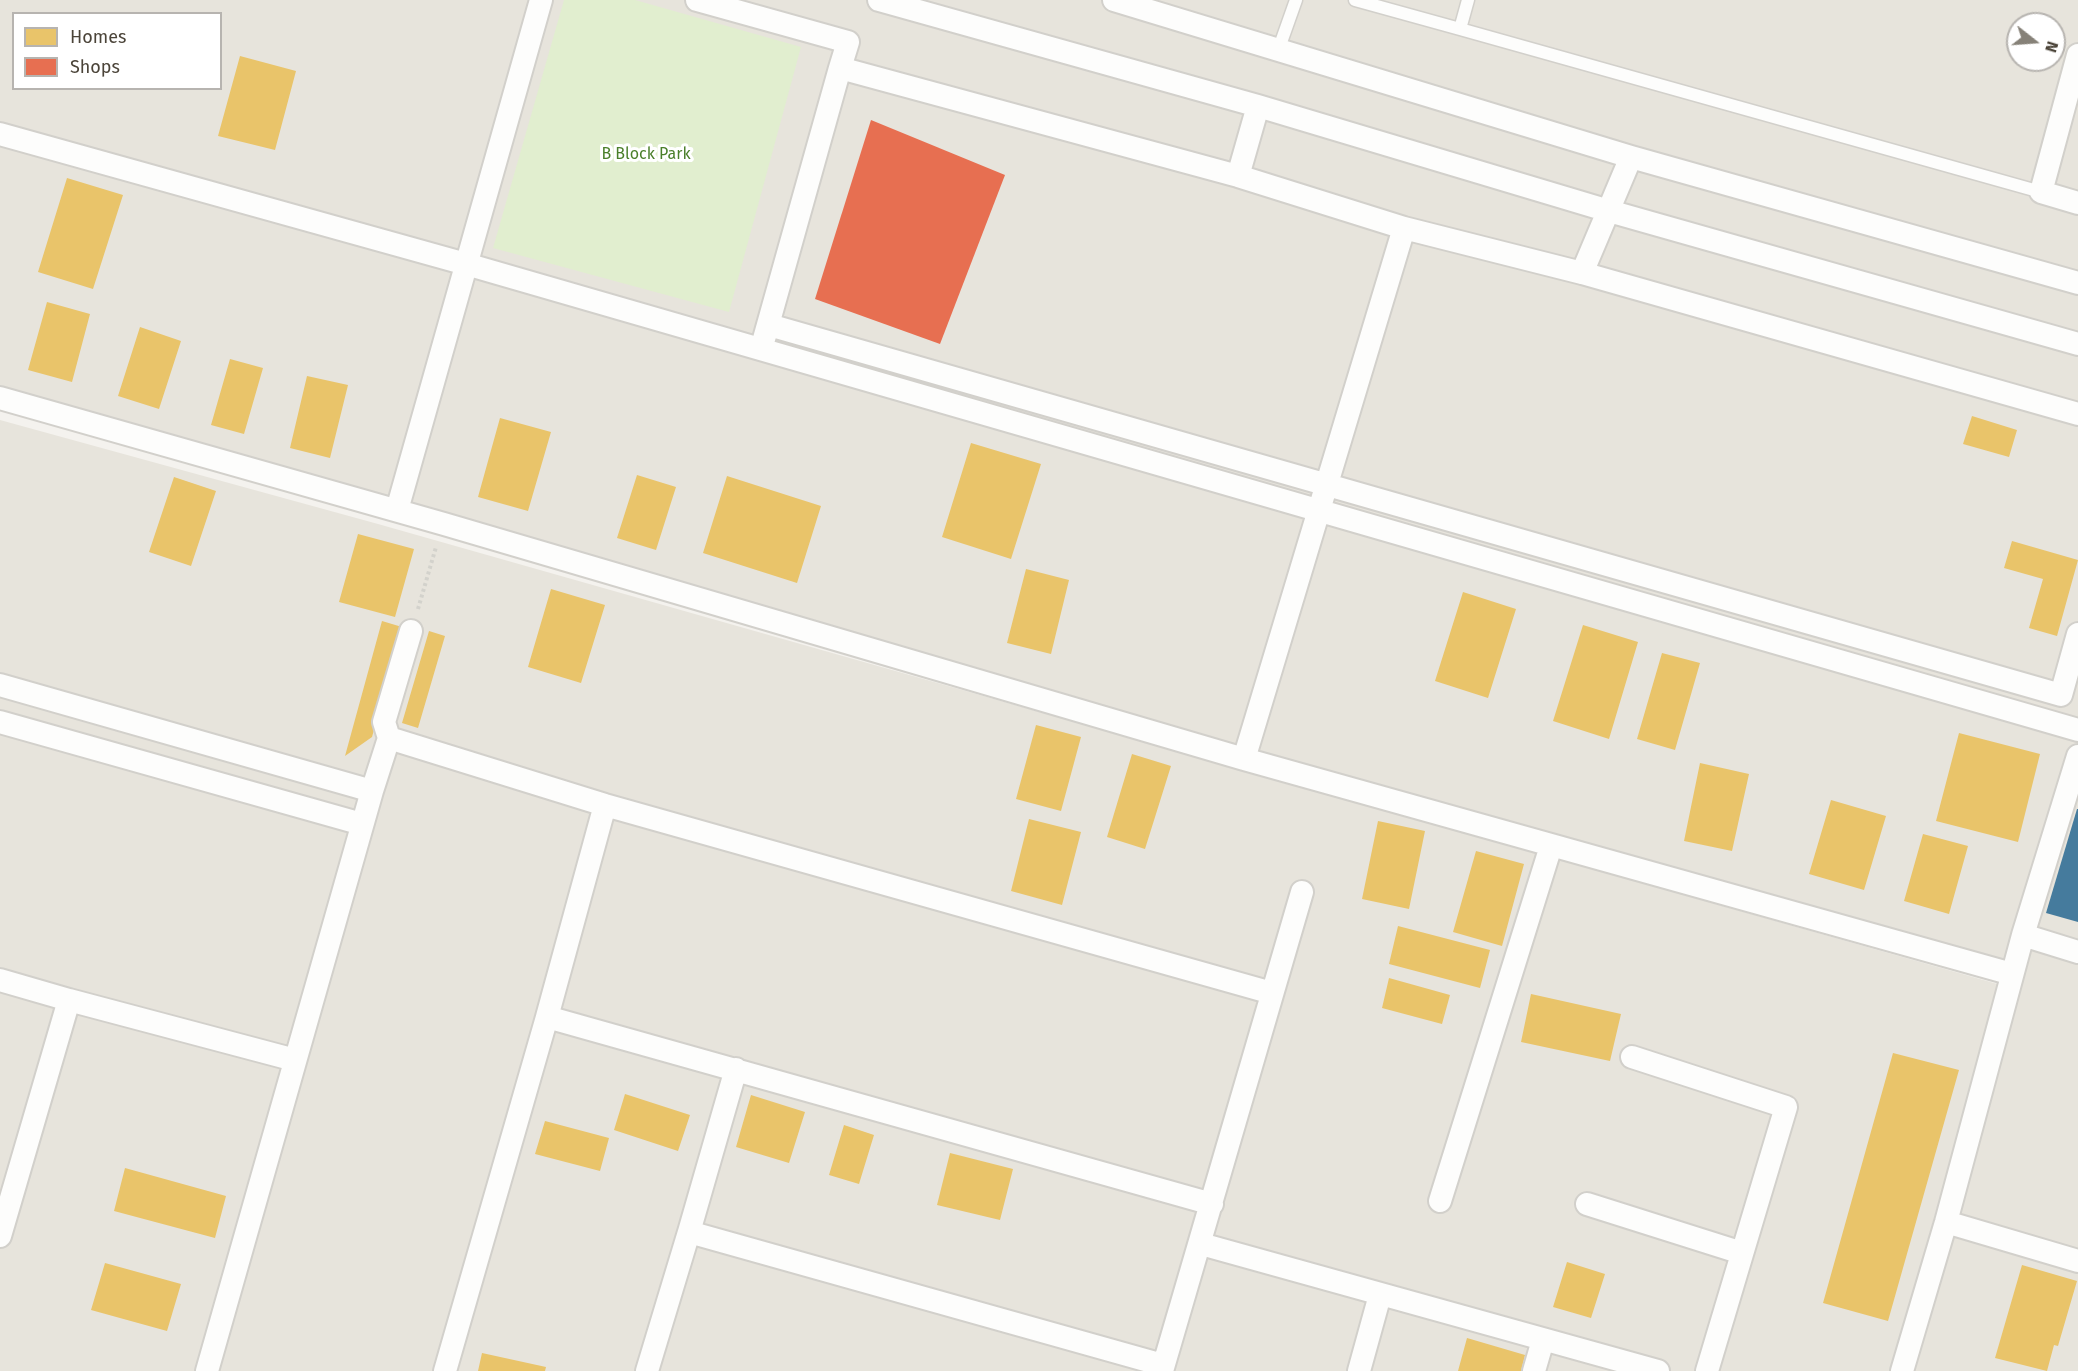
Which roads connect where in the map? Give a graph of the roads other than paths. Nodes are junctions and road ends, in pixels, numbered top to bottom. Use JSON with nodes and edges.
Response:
{"nodes":[{"id":1,"x":541,"y":0,"type":"edge"},
{"id":2,"x":697,"y":0,"type":"edge"},
{"id":3,"x":879,"y":0,"type":"edge"},
{"id":4,"x":1114,"y":0,"type":"edge"},
{"id":5,"x":1296,"y":0,"type":"edge"},
{"id":6,"x":1355,"y":0,"type":"edge"},
{"id":7,"x":1468,"y":0,"type":"edge"},
{"id":8,"x":1460,"y":29,"type":"junction"},
{"id":9,"x":1279,"y":48,"type":"junction"},
{"id":10,"x":2078,"y":55,"type":"edge"},
{"id":11,"x":840,"y":68,"type":"junction"},
{"id":12,"x":1258,"y":106,"type":"junction"},
{"id":13,"x":0,"y":134,"type":"edge"},
{"id":14,"x":1631,"y":157,"type":"junction"},
{"id":15,"x":1238,"y":176,"type":"junction"},
{"id":16,"x":2041,"y":192,"type":"junction"},
{"id":17,"x":2078,"y":203,"type":"edge"},
{"id":18,"x":1609,"y":211,"type":"junction"},
{"id":19,"x":1404,"y":228,"type":"junction"},
{"id":20,"x":466,"y":264,"type":"junction"},
{"id":21,"x":1582,"y":273,"type":"junction"},
{"id":22,"x":2078,"y":283,"type":"edge"},
{"id":23,"x":769,"y":325,"type":"junction"},
{"id":24,"x":2078,"y":344,"type":"edge"},
{"id":25,"x":761,"y":349,"type":"junction"},
{"id":26,"x":0,"y":398,"type":"edge"},
{"id":27,"x":2078,"y":414,"type":"edge"},
{"id":28,"x":1326,"y":485,"type":"junction"},
{"id":29,"x":397,"y":510,"type":"junction"},
{"id":30,"x":1318,"y":511,"type":"junction"},
{"id":31,"x":411,"y":631,"type":"road end"},
{"id":32,"x":2078,"y":634,"type":"edge"},
{"id":33,"x":0,"y":685,"type":"edge"},
{"id":34,"x":2061,"y":695,"type":"junction"},
{"id":35,"x":2078,"y":720,"type":"edge"},
{"id":36,"x":0,"y":722,"type":"edge"},
{"id":37,"x":2078,"y":730,"type":"edge"},
{"id":38,"x":389,"y":738,"type":"junction"},
{"id":39,"x":2078,"y":756,"type":"edge"},
{"id":40,"x":1244,"y":759,"type":"junction"},
{"id":41,"x":372,"y":791,"type":"junction"},
{"id":42,"x":605,"y":805,"type":"junction"},
{"id":43,"x":362,"y":824,"type":"junction"},
{"id":44,"x":1551,"y":846,"type":"junction"},
{"id":45,"x":1302,"y":892,"type":"dead end"},
{"id":46,"x":2023,"y":935,"type":"junction"},
{"id":47,"x":2078,"y":952,"type":"edge"},
{"id":48,"x":2012,"y":974,"type":"junction"},
{"id":49,"x":0,"y":980,"type":"edge"},
{"id":50,"x":1272,"y":993,"type":"junction"},
{"id":51,"x":69,"y":1000,"type":"junction"},
{"id":52,"x":547,"y":1017,"type":"junction"},
{"id":53,"x":1632,"y":1057,"type":"dead end"},
{"id":54,"x":295,"y":1060,"type":"junction"},
{"id":55,"x":736,"y":1069,"type":"junction"},
{"id":56,"x":8,"y":1177,"type":"edge"},
{"id":57,"x":1440,"y":1201,"type":"dead end"},
{"id":58,"x":1212,"y":1204,"type":"junction"},
{"id":59,"x":1587,"y":1204,"type":"dead end"},
{"id":60,"x":1946,"y":1222,"type":"junction"},
{"id":61,"x":689,"y":1232,"type":"junction"},
{"id":62,"x":0,"y":1236,"type":"edge"},
{"id":63,"x":1201,"y":1244,"type":"junction"},
{"id":64,"x":1742,"y":1253,"type":"junction"},
{"id":65,"x":2078,"y":1261,"type":"edge"},
{"id":66,"x":1380,"y":1295,"type":"junction"},
{"id":67,"x":1543,"y":1340,"type":"junction"},
{"id":68,"x":1163,"y":1368,"type":"edge"},
{"id":69,"x":207,"y":1371,"type":"edge"},
{"id":70,"x":445,"y":1371,"type":"edge"},
{"id":71,"x":647,"y":1371,"type":"edge"},
{"id":72,"x":1359,"y":1371,"type":"edge"},
{"id":73,"x":1534,"y":1371,"type":"edge"},
{"id":74,"x":1658,"y":1371,"type":"edge"},
{"id":75,"x":1707,"y":1371,"type":"edge"},
{"id":76,"x":1902,"y":1371,"type":"edge"}],
"edges":[{"from":1,"to":20,"type":"street"},
{"from":2,"to":11,"type":"street"},
{"from":3,"to":12,"type":"street"},
{"from":4,"to":9,"type":"street"},
{"from":5,"to":9,"type":"lane"},
{"from":6,"to":8,"type":"lane"},
{"from":7,"to":8,"type":"lane"},
{"from":8,"to":16,"type":"lane"},
{"from":9,"to":14,"type":"street"},
{"from":10,"to":16,"type":"street"},
{"from":11,"to":15,"type":"street"},
{"from":11,"to":23,"type":"street"},
{"from":12,"to":15,"type":"street"},
{"from":12,"to":18,"type":"street"},
{"from":13,"to":20,"type":"street"},
{"from":14,"to":18,"type":"street"},
{"from":14,"to":22,"type":"street"},
{"from":15,"to":19,"type":"street"},
{"from":16,"to":17,"type":"street"},
{"from":18,"to":21,"type":"street"},
{"from":18,"to":24,"type":"street"},
{"from":19,"to":21,"type":"street"},
{"from":19,"to":28,"type":"street"},
{"from":20,"to":25,"type":"street"},
{"from":20,"to":29,"type":"street"},
{"from":21,"to":27,"type":"street"},
{"from":23,"to":25,"type":"street"},
{"from":23,"to":28,"type":"street"},
{"from":25,"to":30,"type":"street"},
{"from":26,"to":29,"type":"street"},
{"from":28,"to":30,"type":"street"},
{"from":28,"to":34,"type":"street"},
{"from":29,"to":40,"type":"street"},
{"from":30,"to":37,"type":"street"},
{"from":30,"to":40,"type":"street"},
{"from":31,"to":38,"type":"street"},
{"from":32,"to":34,"type":"street"},
{"from":33,"to":41,"type":"street"},
{"from":34,"to":35,"type":"street"},
{"from":36,"to":43,"type":"street"},
{"from":38,"to":41,"type":"street"},
{"from":38,"to":42,"type":"street"},
{"from":39,"to":46,"type":"street"},
{"from":40,"to":44,"type":"street"},
{"from":41,"to":43,"type":"street"},
{"from":42,"to":50,"type":"street"},
{"from":42,"to":52,"type":"street"},
{"from":43,"to":54,"type":"street"},
{"from":44,"to":48,"type":"street"},
{"from":44,"to":57,"type":"street"},
{"from":45,"to":50,"type":"street"},
{"from":46,"to":47,"type":"street"},
{"from":46,"to":48,"type":"street"},
{"from":48,"to":60,"type":"street"},
{"from":49,"to":51,"type":"street"},
{"from":50,"to":58,"type":"street"},
{"from":51,"to":54,"type":"street"},
{"from":51,"to":56,"type":"street"},
{"from":52,"to":55,"type":"street"},
{"from":52,"to":70,"type":"street"},
{"from":53,"to":64,"type":"street"},
{"from":54,"to":69,"type":"street"},
{"from":55,"to":58,"type":"street"},
{"from":55,"to":61,"type":"street"},
{"from":56,"to":62,"type":"street"},
{"from":58,"to":63,"type":"street"},
{"from":59,"to":64,"type":"street"},
{"from":60,"to":65,"type":"street"},
{"from":60,"to":76,"type":"street"},
{"from":61,"to":68,"type":"street"},
{"from":61,"to":71,"type":"street"},
{"from":63,"to":66,"type":"street"},
{"from":63,"to":68,"type":"street"},
{"from":64,"to":75,"type":"street"},
{"from":66,"to":67,"type":"street"},
{"from":66,"to":72,"type":"street"},
{"from":67,"to":73,"type":"street"},
{"from":67,"to":74,"type":"street"}]}
